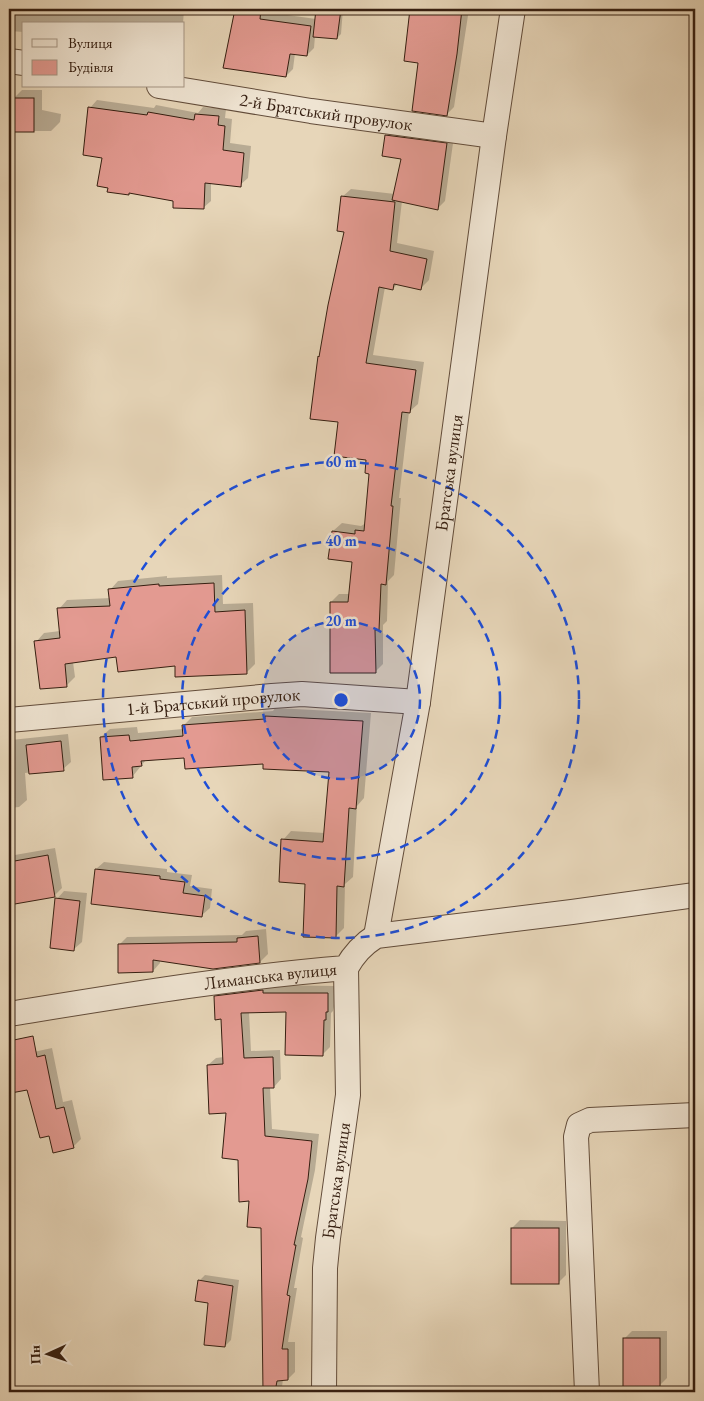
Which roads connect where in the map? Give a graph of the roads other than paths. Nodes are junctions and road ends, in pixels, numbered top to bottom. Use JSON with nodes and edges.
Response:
{"nodes":[{"id":1,"x":513,"y":9,"type":"edge"},
{"id":2,"x":9,"y":61,"type":"edge"},
{"id":3,"x":22,"y":63,"type":"edge"},
{"id":4,"x":171,"y":88,"type":"edge"},
{"id":5,"x":494,"y":136,"type":"junction"},
{"id":6,"x":418,"y":702,"type":"junction"},
{"id":7,"x":9,"y":720,"type":"edge"},
{"id":8,"x":695,"y":895,"type":"edge"},
{"id":9,"x":376,"y":936,"type":"junction"},
{"id":10,"x":346,"y":968,"type":"junction"},
{"id":11,"x":9,"y":1014,"type":"edge"},
{"id":12,"x":695,"y":1115,"type":"edge"},
{"id":13,"x":324,"y":1392,"type":"edge"},
{"id":14,"x":587,"y":1392,"type":"edge"}],
"edges":[{"from":1,"to":5,"type":"street","name":"Братська вулиця"},
{"from":2,"to":3,"type":"street"},
{"from":4,"to":5,"type":"street","name":"2-й Братський провулок"},
{"from":5,"to":6,"type":"street","name":"Братська вулиця"},
{"from":6,"to":7,"type":"street","name":"1-й Братський провулок"},
{"from":6,"to":9,"type":"street","name":"Братська вулиця"},
{"from":8,"to":9,"type":"street"},
{"from":9,"to":10,"type":"street","name":"Лиманська вулиця"},
{"from":10,"to":11,"type":"street","name":"Лиманська вулиця"},
{"from":10,"to":13,"type":"street","name":"Братська вулиця"},
{"from":12,"to":14,"type":"street"}]}
